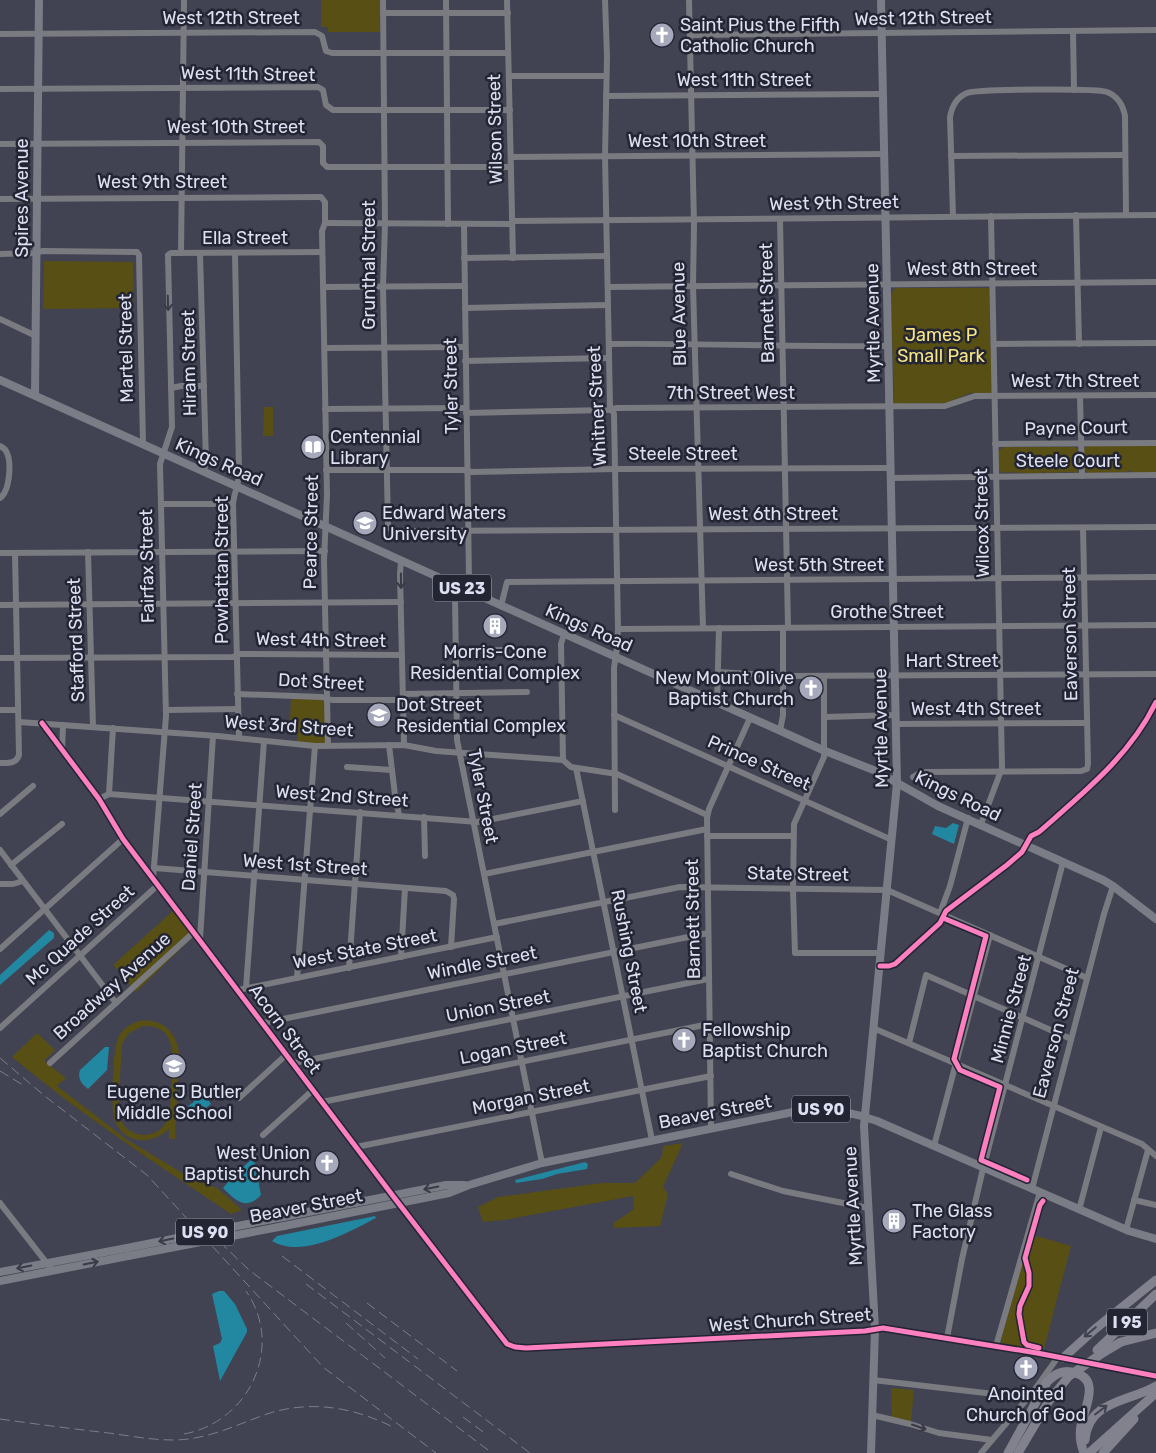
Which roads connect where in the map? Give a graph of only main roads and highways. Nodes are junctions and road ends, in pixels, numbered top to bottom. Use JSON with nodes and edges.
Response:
{"nodes":[{"id":1,"x":39,"y":0,"type":"edge"},
{"id":2,"x":881,"y":0,"type":"edge"},
{"id":3,"x":0,"y":380,"type":"edge"},
{"id":4,"x":35,"y":395,"type":"junction"},
{"id":5,"x":897,"y":782,"type":"junction"},
{"id":6,"x":1156,"y":920,"type":"edge"},
{"id":7,"x":865,"y":1117,"type":"junction"},
{"id":8,"x":469,"y":1185,"type":"junction"},
{"id":9,"x":1156,"y":1239,"type":"edge"},
{"id":10,"x":0,"y":1272,"type":"edge"},
{"id":11,"x":0,"y":1280,"type":"edge"},
{"id":12,"x":1156,"y":1280,"type":"edge"},
{"id":13,"x":1156,"y":1294,"type":"edge"},
{"id":14,"x":1156,"y":1333,"type":"edge"},
{"id":15,"x":1100,"y":1351,"type":"junction"},
{"id":16,"x":1060,"y":1358,"type":"road end"},
{"id":17,"x":1156,"y":1386,"type":"edge"},
{"id":18,"x":1156,"y":1394,"type":"edge"},
{"id":19,"x":1036,"y":1422,"type":"junction"},
{"id":20,"x":1102,"y":1450,"type":"edge"},
{"id":21,"x":871,"y":1453,"type":"edge"},
{"id":22,"x":1008,"y":1453,"type":"edge"},
{"id":23,"x":1018,"y":1453,"type":"edge"},
{"id":24,"x":1023,"y":1453,"type":"edge"},
{"id":25,"x":1087,"y":1453,"type":"edge"}],
"edges":[{"from":1,"to":4,"type":"main road","name":"Spires Avenue"},
{"from":2,"to":5,"type":"main road","name":"Myrtle Avenue"},
{"from":3,"to":4,"type":"main road","name":"Kings Road","number":"US 23"},
{"from":4,"to":5,"type":"main road","name":"Kings Road","number":"US 23"},
{"from":5,"to":6,"type":"main road","name":"Kings Road","number":"US 23"},
{"from":5,"to":7,"type":"main road","name":"Myrtle Avenue"},
{"from":7,"to":8,"type":"main road","name":"Beaver Street","number":"US 90"},
{"from":7,"to":9,"type":"main road","name":"Beaver Street","number":"US 90"},
{"from":7,"to":21,"type":"main road","name":"Myrtle Avenue"},
{"from":8,"to":10,"type":"main road","name":"Beaver Street","number":"US 90","one_way":true,"bridge":true},
{"from":11,"to":8,"type":"main road","name":"Beaver Street","number":"US 90","one_way":true,"bridge":true},
{"from":12,"to":16,"type":"highway","one_way":true},
{"from":13,"to":15,"type":"highway","number":"I 95"},
{"from":14,"to":15,"type":"highway"},
{"from":15,"to":19,"type":"highway","bridge":true},
{"from":25,"to":17,"type":"highway","one_way":true},
{"from":18,"to":20,"type":"highway"},
{"from":19,"to":23,"type":"highway"},
{"from":19,"to":24,"type":"highway"},
{"from":20,"to":25,"type":"highway"},
{"from":22,"to":25,"type":"highway"}]}
